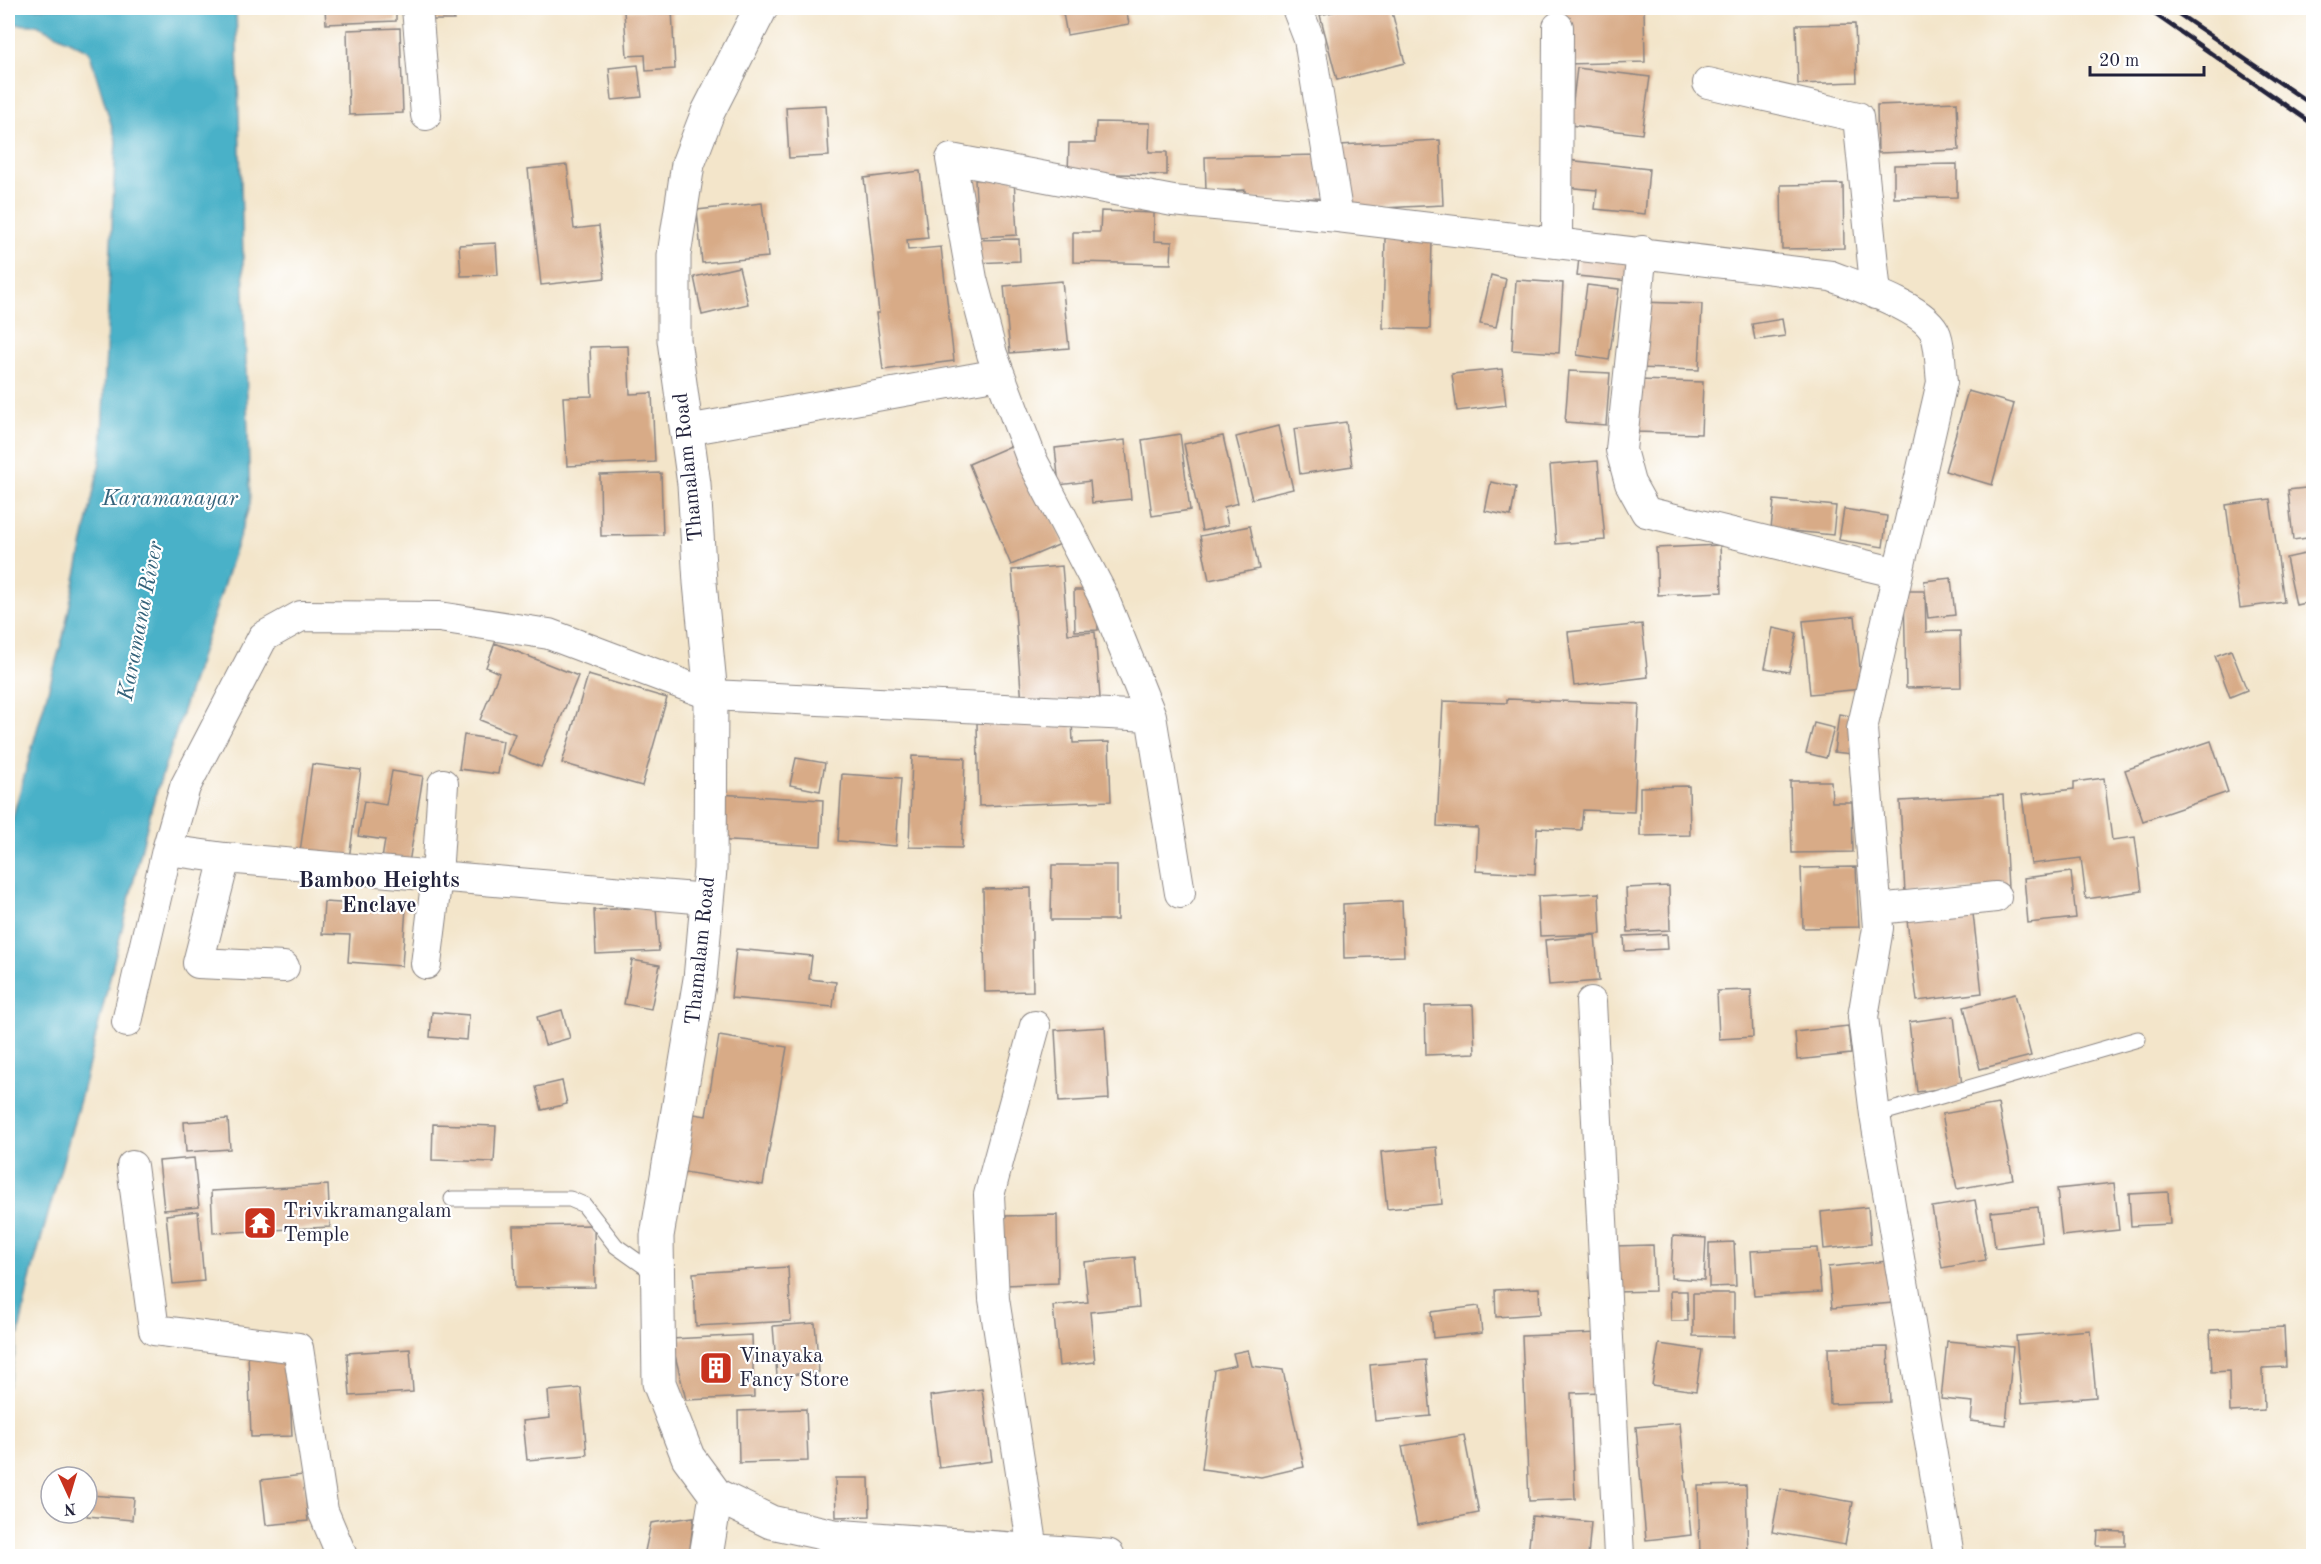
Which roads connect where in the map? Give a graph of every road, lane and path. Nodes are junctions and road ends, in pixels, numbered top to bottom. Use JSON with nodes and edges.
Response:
{"nodes":[{"id":1,"x":417,"y":8,"type":"edge"},
{"id":2,"x":761,"y":8,"type":"edge"},
{"id":3,"x":1297,"y":8,"type":"edge"},
{"id":4,"x":1558,"y":27,"type":"dead end"},
{"id":5,"x":1708,"y":83,"type":"dead end"},
{"id":6,"x":426,"y":115,"type":"dead end"},
{"id":7,"x":1338,"y":217,"type":"junction"},
{"id":8,"x":1557,"y":242,"type":"junction"},
{"id":9,"x":1642,"y":251,"type":"junction"},
{"id":10,"x":1876,"y":294,"type":"junction"},
{"id":11,"x":999,"y":374,"type":"junction"},
{"id":12,"x":687,"y":430,"type":"junction"},
{"id":13,"x":1898,"y":573,"type":"junction"},
{"id":14,"x":711,"y":695,"type":"junction"},
{"id":15,"x":1151,"y":716,"type":"junction"},
{"id":16,"x":443,"y":784,"type":"dead end"},
{"id":17,"x":167,"y":850,"type":"junction"},
{"id":18,"x":225,"y":858,"type":"junction"},
{"id":19,"x":436,"y":876,"type":"junction"},
{"id":20,"x":1180,"y":893,"type":"dead end"},
{"id":21,"x":1996,"y":897,"type":"dead end"},
{"id":22,"x":707,"y":899,"type":"junction"},
{"id":23,"x":1877,"y":909,"type":"junction"},
{"id":24,"x":426,"y":964,"type":"dead end"},
{"id":25,"x":284,"y":967,"type":"dead end"},
{"id":26,"x":1591,"y":1002,"type":"dead end"},
{"id":27,"x":127,"y":1022,"type":"dead end"},
{"id":28,"x":1035,"y":1026,"type":"dead end"},
{"id":29,"x":2138,"y":1039,"type":"dead end"},
{"id":30,"x":1875,"y":1115,"type":"junction"},
{"id":31,"x":132,"y":1166,"type":"dead end"},
{"id":32,"x":452,"y":1199,"type":"dead end"},
{"id":33,"x":657,"y":1275,"type":"junction"},
{"id":34,"x":716,"y":1495,"type":"junction"},
{"id":35,"x":1033,"y":1550,"type":"junction"},
{"id":36,"x":989,"y":1551,"type":"edge"},
{"id":37,"x":342,"y":1557,"type":"edge"},
{"id":38,"x":706,"y":1557,"type":"edge"},
{"id":39,"x":1108,"y":1557,"type":"edge"},
{"id":40,"x":1619,"y":1557,"type":"edge"},
{"id":41,"x":1949,"y":1557,"type":"edge"}],
"edges":[{"from":1,"to":6,"type":"street"},
{"from":2,"to":12,"type":"street","name":"Thamalam Road"},
{"from":3,"to":7,"type":"street"},
{"from":4,"to":8,"type":"street"},
{"from":5,"to":10,"type":"street"},
{"from":7,"to":8,"type":"street"},
{"from":7,"to":11,"type":"street"},
{"from":8,"to":9,"type":"street"},
{"from":9,"to":10,"type":"street"},
{"from":9,"to":13,"type":"street"},
{"from":10,"to":13,"type":"street"},
{"from":11,"to":12,"type":"street"},
{"from":11,"to":15,"type":"street"},
{"from":12,"to":14,"type":"street","name":"Thamalam Road"},
{"from":13,"to":23,"type":"street"},
{"from":14,"to":15,"type":"street"},
{"from":14,"to":17,"type":"street"},
{"from":14,"to":22,"type":"street","name":"Thamalam Road"},
{"from":15,"to":20,"type":"street"},
{"from":16,"to":19,"type":"street"},
{"from":17,"to":18,"type":"street"},
{"from":17,"to":27,"type":"street"},
{"from":18,"to":19,"type":"street"},
{"from":18,"to":25,"type":"street"},
{"from":19,"to":22,"type":"street"},
{"from":19,"to":24,"type":"street"},
{"from":21,"to":23,"type":"street"},
{"from":22,"to":33,"type":"street","name":"Thamalam Road"},
{"from":23,"to":30,"type":"street"},
{"from":26,"to":40,"type":"street"},
{"from":28,"to":35,"type":"street"},
{"from":29,"to":30,"type":"lane"},
{"from":30,"to":41,"type":"street"},
{"from":31,"to":37,"type":"street"},
{"from":32,"to":33,"type":"lane"},
{"from":33,"to":34,"type":"street","name":"Thamalam Road"},
{"from":34,"to":36,"type":"street","name":"Thamalam Road"},
{"from":34,"to":38,"type":"street"},
{"from":35,"to":36,"type":"street","name":"Thamalam Road"},
{"from":35,"to":39,"type":"street","name":"Thamalam Road"}]}
